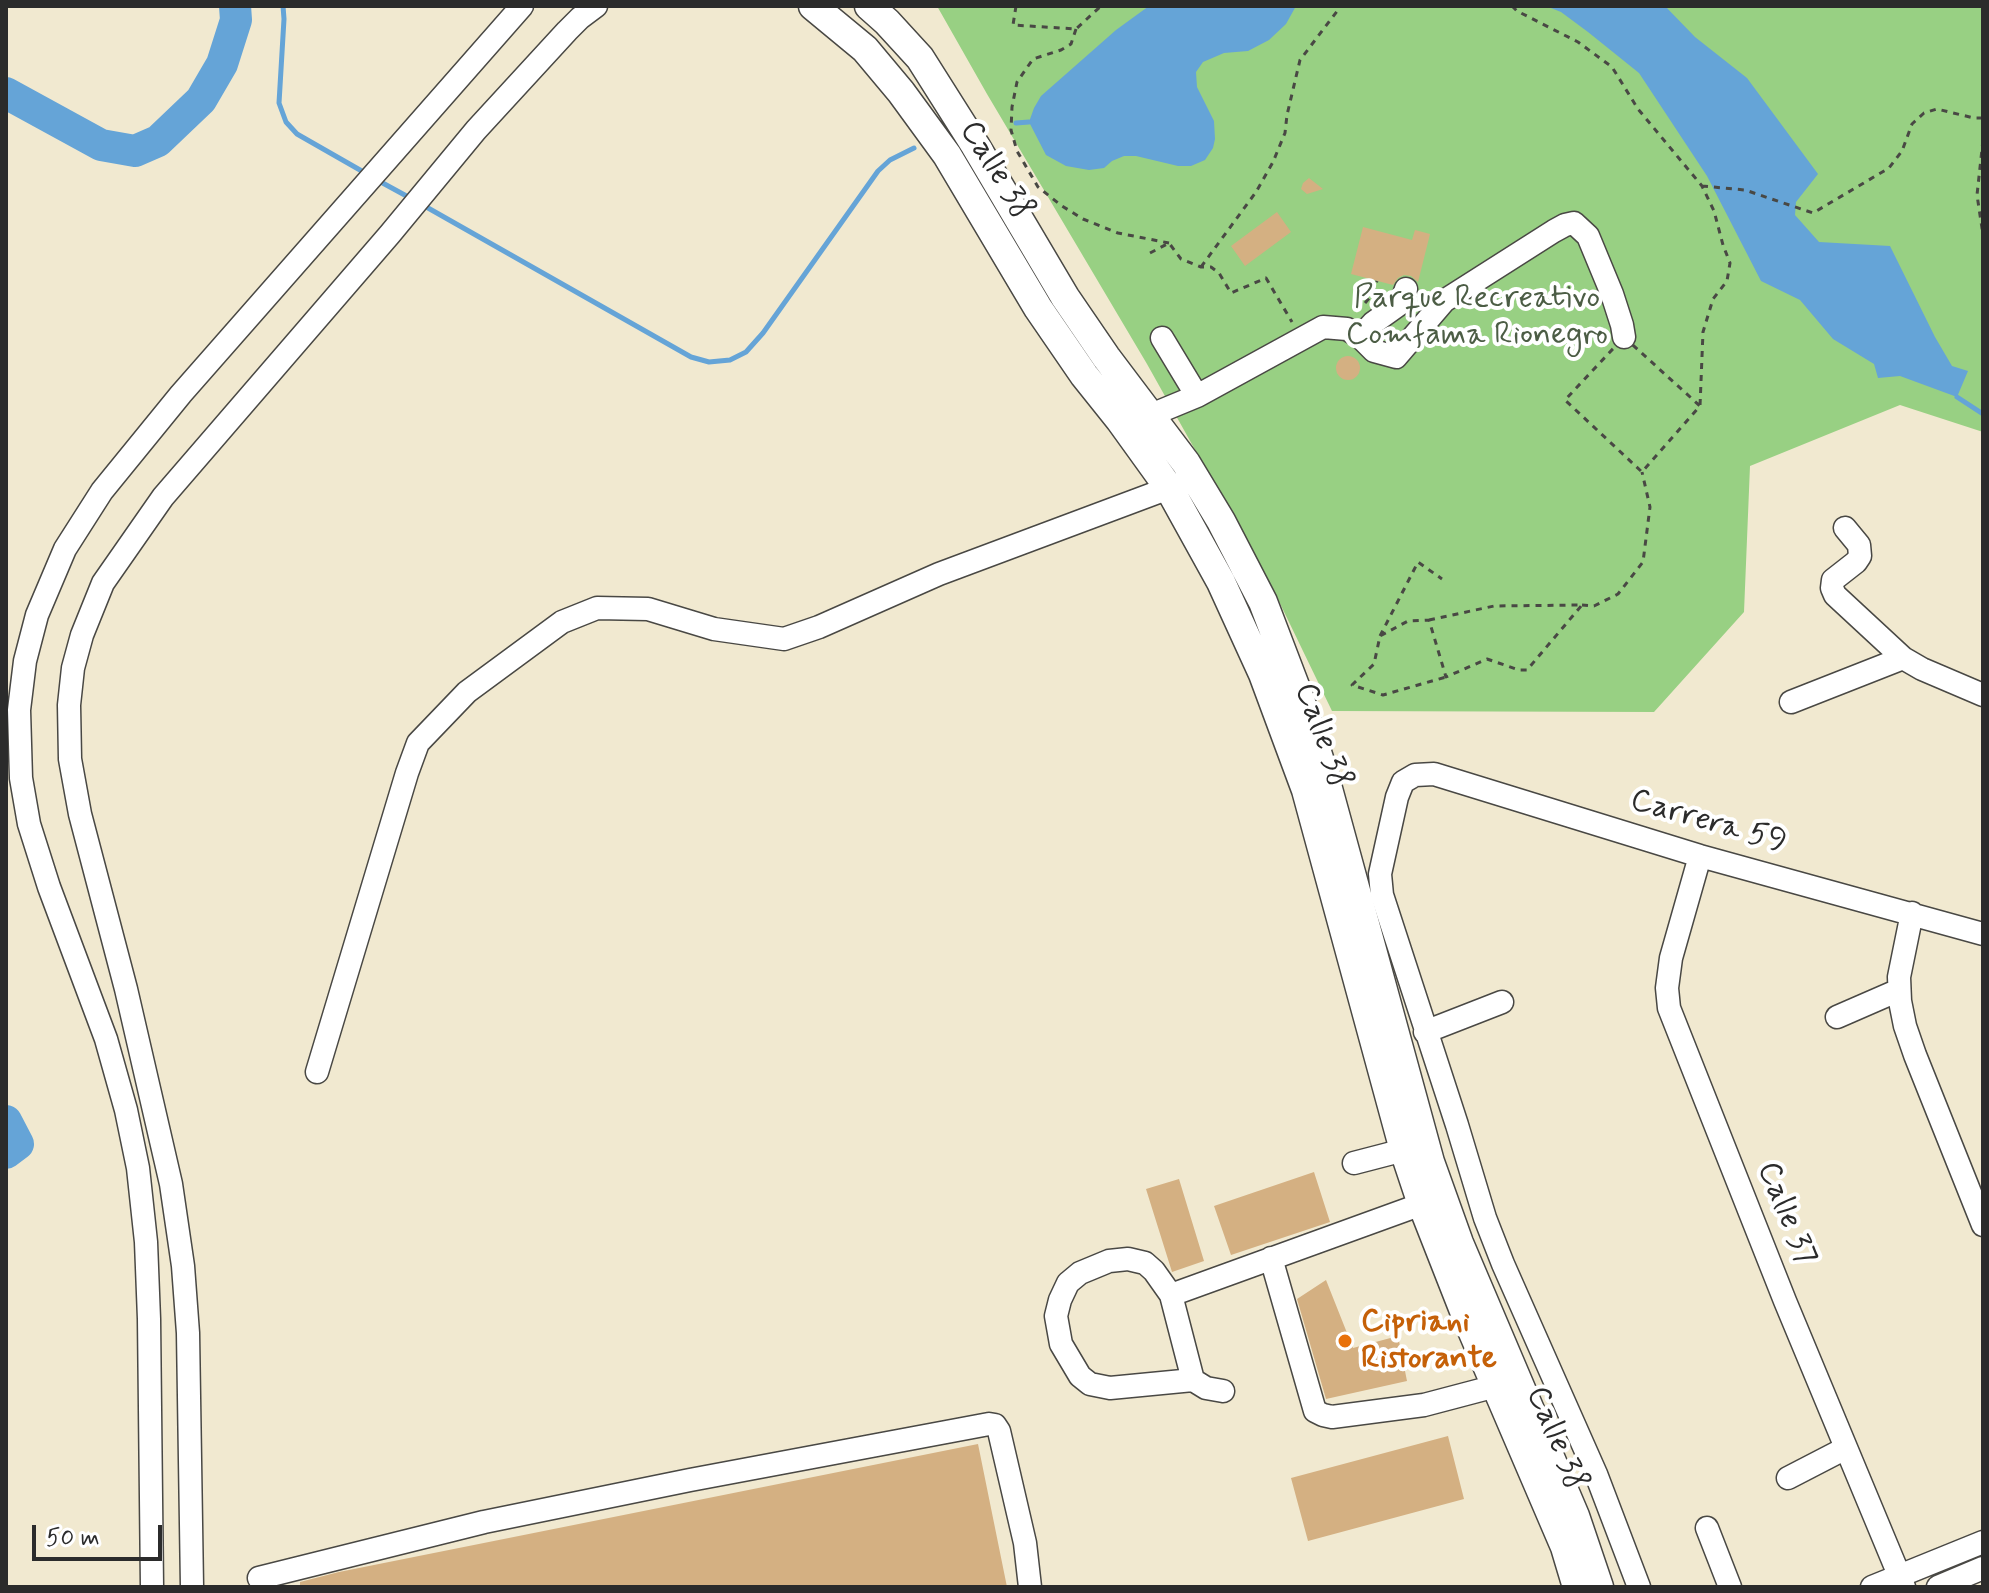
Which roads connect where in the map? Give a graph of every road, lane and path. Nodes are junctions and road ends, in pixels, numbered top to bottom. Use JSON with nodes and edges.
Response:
{"nodes":[{"id":1,"x":522,"y":6,"type":"edge"},
{"id":2,"x":596,"y":6,"type":"edge"},
{"id":3,"x":813,"y":6,"type":"edge"},
{"id":4,"x":869,"y":6,"type":"edge"},
{"id":5,"x":1016,"y":6,"type":"edge"},
{"id":6,"x":1101,"y":6,"type":"edge"},
{"id":7,"x":1341,"y":6,"type":"edge"},
{"id":8,"x":1512,"y":6,"type":"edge"},
{"id":9,"x":1076,"y":29,"type":"junction"},
{"id":10,"x":1983,"y":118,"type":"edge"},
{"id":11,"x":1983,"y":140,"type":"edge"},
{"id":12,"x":1702,"y":186,"type":"junction"},
{"id":13,"x":1983,"y":235,"type":"edge"},
{"id":14,"x":1169,"y":243,"type":"junction"},
{"id":15,"x":1150,"y":253,"type":"dead end"},
{"id":16,"x":1201,"y":267,"type":"junction"},
{"id":17,"x":1406,"y":289,"type":"dead end"},
{"id":18,"x":1360,"y":337,"type":"junction"},
{"id":19,"x":1624,"y":337,"type":"junction"},
{"id":20,"x":1162,"y":338,"type":"dead end"},
{"id":21,"x":1302,"y":339,"type":"junction"},
{"id":22,"x":1197,"y":396,"type":"junction"},
{"id":23,"x":1700,"y":406,"type":"junction"},
{"id":24,"x":1151,"y":415,"type":"junction"},
{"id":25,"x":1642,"y":472,"type":"junction"},
{"id":26,"x":1169,"y":488,"type":"junction"},
{"id":27,"x":1845,"y":528,"type":"dead end"},
{"id":28,"x":1442,"y":579,"type":"dead end"},
{"id":29,"x":1582,"y":605,"type":"junction"},
{"id":30,"x":1429,"y":620,"type":"junction"},
{"id":31,"x":1380,"y":636,"type":"junction"},
{"id":32,"x":1903,"y":658,"type":"junction"},
{"id":33,"x":1446,"y":677,"type":"junction"},
{"id":34,"x":1983,"y":695,"type":"edge"},
{"id":35,"x":1791,"y":702,"type":"dead end"},
{"id":36,"x":1415,"y":775,"type":"joint"},
{"id":37,"x":1700,"y":856,"type":"junction"},
{"id":38,"x":1912,"y":913,"type":"junction"},
{"id":39,"x":1983,"y":934,"type":"edge"},
{"id":40,"x":1899,"y":990,"type":"junction"},
{"id":41,"x":1502,"y":1002,"type":"dead end"},
{"id":42,"x":1837,"y":1017,"type":"dead end"},
{"id":43,"x":1425,"y":1032,"type":"junction"},
{"id":44,"x":317,"y":1072,"type":"dead end"},
{"id":45,"x":1404,"y":1150,"type":"junction"},
{"id":46,"x":1354,"y":1163,"type":"dead end"},
{"id":47,"x":1422,"y":1204,"type":"junction"},
{"id":48,"x":1983,"y":1225,"type":"edge"},
{"id":49,"x":1271,"y":1258,"type":"junction"},
{"id":50,"x":1171,"y":1295,"type":"junction"},
{"id":51,"x":1193,"y":1380,"type":"junction"},
{"id":52,"x":1496,"y":1386,"type":"junction"},
{"id":53,"x":1223,"y":1391,"type":"dead end"},
{"id":54,"x":1846,"y":1448,"type":"junction"},
{"id":55,"x":1788,"y":1478,"type":"dead end"},
{"id":56,"x":1707,"y":1528,"type":"dead end"},
{"id":57,"x":1983,"y":1542,"type":"edge"},
{"id":58,"x":1983,"y":1568,"type":"edge"},
{"id":59,"x":259,"y":1578,"type":"dead end"},
{"id":60,"x":1902,"y":1581,"type":"edge"},
{"id":61,"x":152,"y":1587,"type":"edge"},
{"id":62,"x":192,"y":1587,"type":"edge"},
{"id":63,"x":1030,"y":1587,"type":"edge"},
{"id":64,"x":1577,"y":1587,"type":"edge"},
{"id":65,"x":1599,"y":1587,"type":"edge"},
{"id":66,"x":1639,"y":1587,"type":"edge"},
{"id":67,"x":1730,"y":1587,"type":"edge"},
{"id":68,"x":1872,"y":1587,"type":"edge"},
{"id":69,"x":1938,"y":1587,"type":"edge"}],
"edges":[{"from":1,"to":61,"type":"street"},
{"from":2,"to":62,"type":"street"},
{"from":3,"to":26,"type":"main road","name":"Calle 38"},
{"from":4,"to":24,"type":"main road","name":"Calle 38"},
{"from":5,"to":9,"type":"path"},
{"from":6,"to":9,"type":"path"},
{"from":7,"to":16,"type":"path"},
{"from":8,"to":12,"type":"path"},
{"from":9,"to":14,"type":"path"},
{"from":10,"to":12,"type":"path"},
{"from":11,"to":13,"type":"path"},
{"from":12,"to":23,"type":"path"},
{"from":14,"to":15,"type":"path"},
{"from":14,"to":16,"type":"path"},
{"from":16,"to":21,"type":"path"},
{"from":17,"to":18,"type":"street"},
{"from":18,"to":19,"type":"street"},
{"from":18,"to":21,"type":"street"},
{"from":19,"to":23,"type":"path"},
{"from":19,"to":25,"type":"path"},
{"from":20,"to":22,"type":"street"},
{"from":21,"to":22,"type":"street"},
{"from":22,"to":24,"type":"street"},
{"from":23,"to":25,"type":"path"},
{"from":24,"to":65,"type":"main road","name":"Calle 38"},
{"from":25,"to":29,"type":"path"},
{"from":26,"to":44,"type":"street"},
{"from":26,"to":45,"type":"main road","name":"Calle 38"},
{"from":27,"to":32,"type":"street"},
{"from":28,"to":31,"type":"path"},
{"from":29,"to":30,"type":"path"},
{"from":29,"to":33,"type":"path"},
{"from":30,"to":31,"type":"path"},
{"from":30,"to":33,"type":"path"},
{"from":31,"to":33,"type":"path"},
{"from":32,"to":34,"type":"street"},
{"from":32,"to":35,"type":"street"},
{"from":36,"to":37,"type":"street","name":"Carrera 59"},
{"from":36,"to":43,"type":"street","name":"Calle 38"},
{"from":37,"to":38,"type":"street","name":"Carrera 59"},
{"from":37,"to":54,"type":"street","name":"Calle 37"},
{"from":38,"to":39,"type":"street","name":"Carrera 59"},
{"from":38,"to":40,"type":"street"},
{"from":40,"to":42,"type":"street"},
{"from":40,"to":48,"type":"street"},
{"from":41,"to":43,"type":"street"},
{"from":43,"to":66,"type":"street","name":"Calle 38"},
{"from":45,"to":46,"type":"street"},
{"from":45,"to":47,"type":"main road","name":"Calle 38"},
{"from":47,"to":49,"type":"street"},
{"from":47,"to":52,"type":"main road","name":"Calle 38"},
{"from":49,"to":50,"type":"street"},
{"from":49,"to":52,"type":"street"},
{"from":50,"to":51,"type":"street"},
{"from":50,"to":51,"type":"street"},
{"from":51,"to":53,"type":"street"},
{"from":52,"to":64,"type":"main road","name":"Calle 38"},
{"from":54,"to":55,"type":"street"},
{"from":54,"to":60,"type":"street","name":"Calle 37"},
{"from":56,"to":67,"type":"street"},
{"from":57,"to":60,"type":"street"},
{"from":58,"to":69,"type":"street"},
{"from":59,"to":63,"type":"street"},
{"from":60,"to":68,"type":"street"}]}
